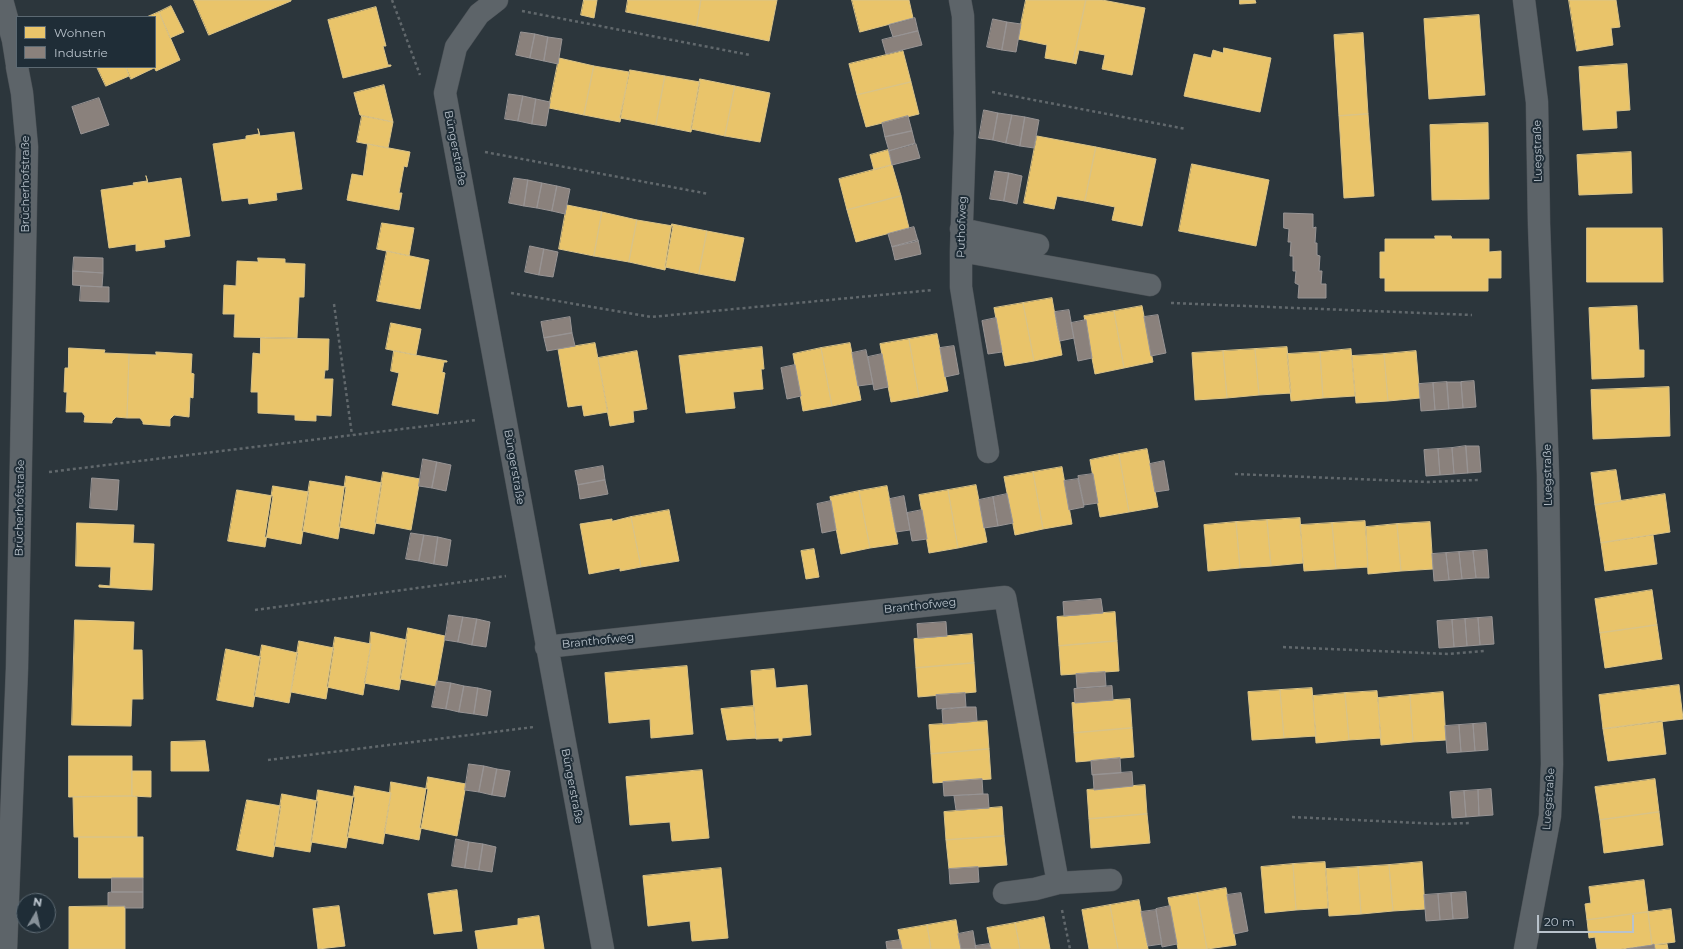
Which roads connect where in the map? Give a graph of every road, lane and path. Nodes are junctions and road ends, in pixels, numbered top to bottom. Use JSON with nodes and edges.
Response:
{"nodes":[{"id":1,"x":2,"y":0,"type":"edge"},
{"id":2,"x":392,"y":0,"type":"edge"},
{"id":3,"x":960,"y":0,"type":"edge"},
{"id":4,"x":1524,"y":0,"type":"edge"},
{"id":5,"x":493,"y":3,"type":"edge"},
{"id":6,"x":750,"y":55,"type":"dead end"},
{"id":7,"x":16,"y":60,"type":"edge"},
{"id":8,"x":17,"y":68,"type":"edge"},
{"id":9,"x":964,"y":87,"type":"junction"},
{"id":10,"x":445,"y":93,"type":"junction"},
{"id":11,"x":1186,"y":129,"type":"dead end"},
{"id":12,"x":455,"y":146,"type":"junction"},
{"id":13,"x":709,"y":194,"type":"dead end"},
{"id":14,"x":961,"y":229,"type":"junction"},
{"id":15,"x":1038,"y":245,"type":"dead end"},
{"id":16,"x":960,"y":251,"type":"junction"},
{"id":17,"x":1150,"y":285,"type":"dead end"},
{"id":18,"x":482,"y":287,"type":"junction"},
{"id":19,"x":961,"y":287,"type":"junction"},
{"id":20,"x":1171,"y":297,"type":"dead end"},
{"id":21,"x":334,"y":304,"type":"dead end"},
{"id":22,"x":1472,"y":315,"type":"dead end"},
{"id":23,"x":505,"y":416,"type":"junction"},
{"id":24,"x":352,"y":435,"type":"junction"},
{"id":25,"x":988,"y":452,"type":"dead end"},
{"id":26,"x":1235,"y":474,"type":"dead end"},
{"id":27,"x":20,"y":476,"type":"junction"},
{"id":28,"x":1478,"y":480,"type":"dead end"},
{"id":29,"x":533,"y":572,"type":"junction"},
{"id":30,"x":255,"y":610,"type":"dead end"},
{"id":31,"x":546,"y":647,"type":"junction"},
{"id":32,"x":1283,"y":647,"type":"dead end"},
{"id":33,"x":1485,"y":651,"type":"dead end"},
{"id":34,"x":560,"y":724,"type":"junction"},
{"id":35,"x":268,"y":760,"type":"dead end"},
{"id":36,"x":1292,"y":816,"type":"dead end"},
{"id":37,"x":1470,"y":823,"type":"dead end"},
{"id":38,"x":1111,"y":880,"type":"dead end"},
{"id":39,"x":1058,"y":883,"type":"junction"},
{"id":40,"x":1004,"y":893,"type":"dead end"},
{"id":41,"x":6,"y":949,"type":"edge"},
{"id":42,"x":603,"y":949,"type":"edge"},
{"id":43,"x":1070,"y":949,"type":"edge"},
{"id":44,"x":1525,"y":949,"type":"edge"}],
"edges":[{"from":1,"to":7,"type":"street","name":"Brücherhofstraße"},
{"from":2,"to":10,"type":"path"},
{"from":3,"to":9,"type":"street","name":"Puthofweg"},
{"from":4,"to":44,"type":"street","name":"Luegstraße"},
{"from":5,"to":6,"type":"path"},
{"from":5,"to":10,"type":"street","name":"Büngerstraße"},
{"from":8,"to":27,"type":"street","name":"Brücherhofstraße"},
{"from":9,"to":11,"type":"path"},
{"from":9,"to":14,"type":"street","name":"Puthofweg"},
{"from":10,"to":12,"type":"street","name":"Büngerstraße"},
{"from":12,"to":13,"type":"path"},
{"from":12,"to":18,"type":"street","name":"Büngerstraße"},
{"from":14,"to":15,"type":"street"},
{"from":14,"to":16,"type":"street","name":"Puthofweg"},
{"from":16,"to":17,"type":"street"},
{"from":16,"to":19,"type":"street","name":"Puthofweg"},
{"from":18,"to":19,"type":"path"},
{"from":18,"to":23,"type":"street","name":"Büngerstraße"},
{"from":19,"to":25,"type":"street","name":"Puthofweg"},
{"from":20,"to":22,"type":"path"},
{"from":21,"to":24,"type":"path"},
{"from":23,"to":24,"type":"path"},
{"from":23,"to":29,"type":"street","name":"Büngerstraße"},
{"from":24,"to":27,"type":"path"},
{"from":26,"to":28,"type":"path"},
{"from":27,"to":41,"type":"street","name":"Brücherhofstraße"},
{"from":29,"to":30,"type":"path"},
{"from":29,"to":31,"type":"street","name":"Büngerstraße"},
{"from":31,"to":34,"type":"street","name":"Büngerstraße"},
{"from":31,"to":39,"type":"street","name":"Branthofweg"},
{"from":32,"to":33,"type":"path"},
{"from":34,"to":35,"type":"path"},
{"from":34,"to":42,"type":"street","name":"Büngerstraße"},
{"from":36,"to":37,"type":"path"},
{"from":38,"to":39,"type":"street"},
{"from":39,"to":40,"type":"street"},
{"from":39,"to":43,"type":"path"}]}
